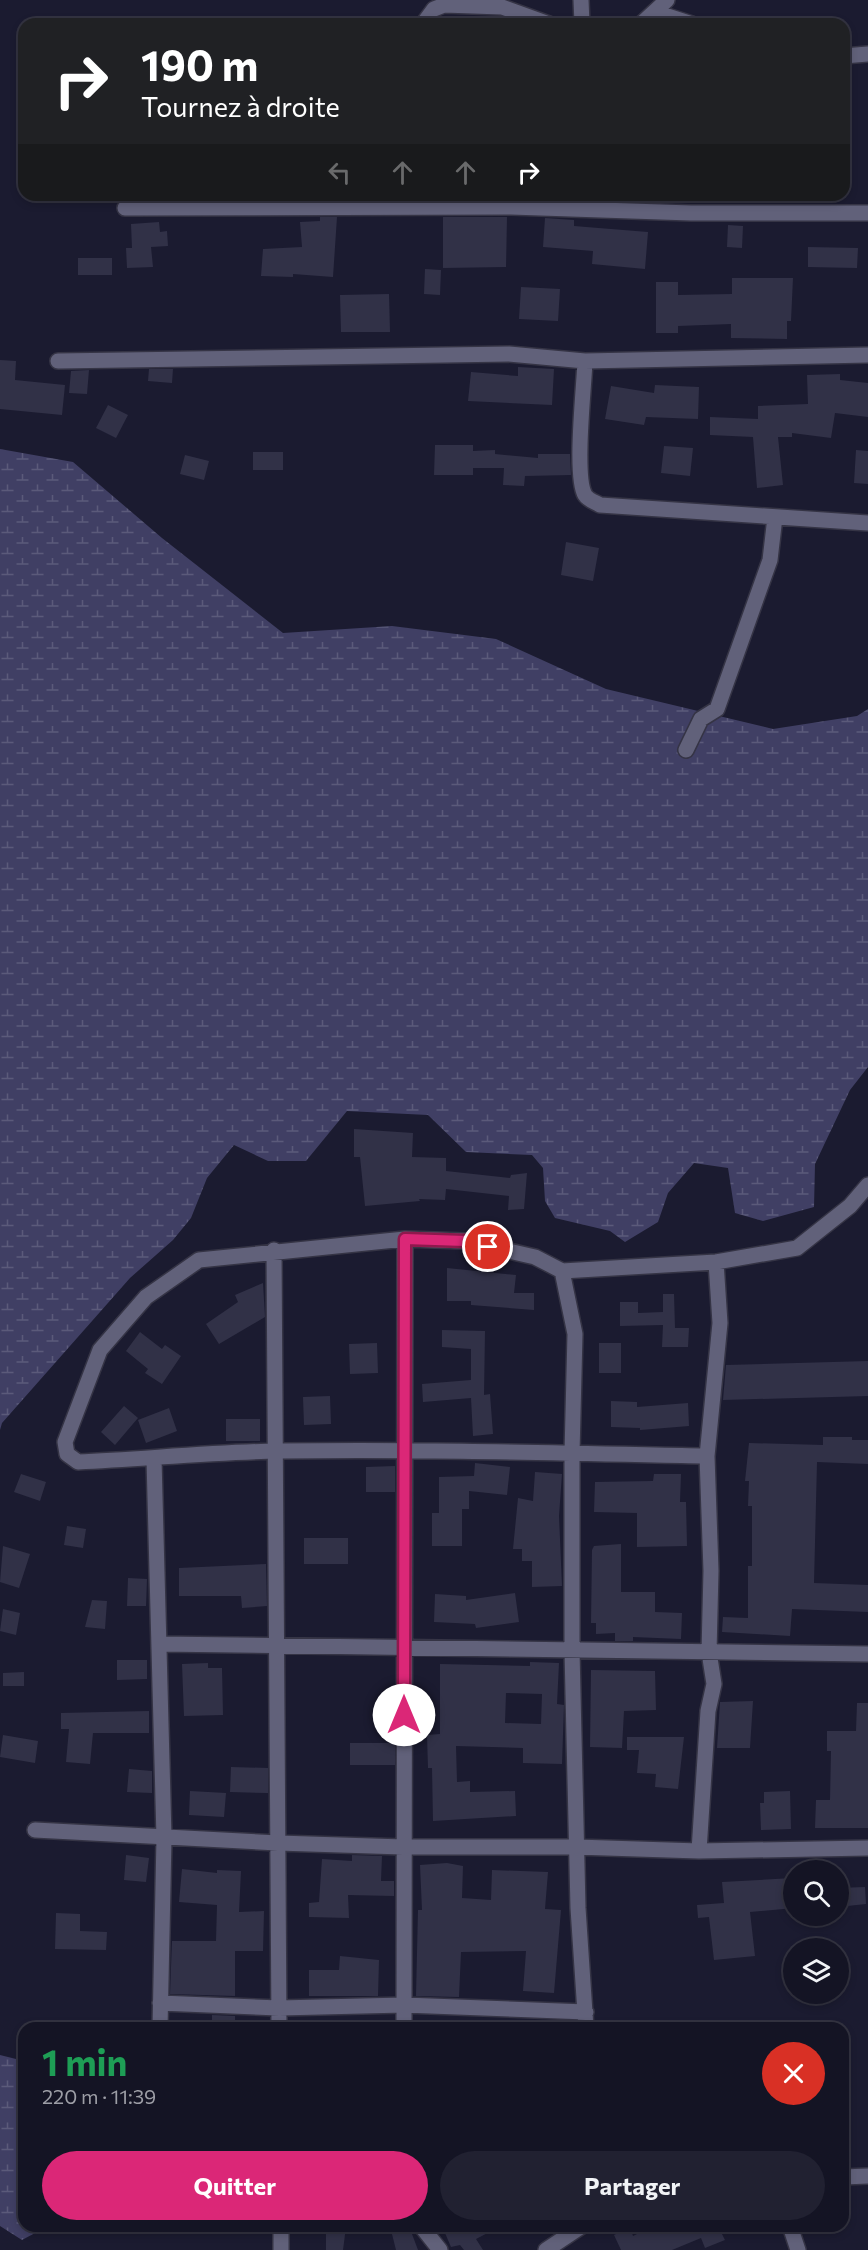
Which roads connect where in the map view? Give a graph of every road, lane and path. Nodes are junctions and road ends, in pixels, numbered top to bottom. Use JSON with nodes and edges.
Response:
{"nodes":[{"id":1,"x":581,"y":0,"type":"edge"},
{"id":2,"x":667,"y":0,"type":"edge"},
{"id":3,"x":655,"y":12,"type":"junction"},
{"id":4,"x":427,"y":18,"type":"edge"},
{"id":5,"x":532,"y":18,"type":"edge"},
{"id":6,"x":582,"y":18,"type":"edge"},
{"id":7,"x":648,"y":18,"type":"edge"},
{"id":8,"x":674,"y":18,"type":"edge"},
{"id":9,"x":868,"y":54,"type":"edge"},
{"id":10,"x":850,"y":56,"type":"edge"},
{"id":11,"x":396,"y":202,"type":"edge"},
{"id":12,"x":125,"y":208,"type":"dead end"},
{"id":13,"x":868,"y":213,"type":"edge"},
{"id":14,"x":868,"y":355,"type":"edge"},
{"id":15,"x":58,"y":361,"type":"dead end"},
{"id":16,"x":585,"y":361,"type":"junction"},
{"id":17,"x":775,"y":517,"type":"junction"},
{"id":18,"x":868,"y":523,"type":"edge"},
{"id":19,"x":686,"y":750,"type":"dead end"},
{"id":20,"x":868,"y":1185,"type":"edge"},
{"id":21,"x":405,"y":1239,"type":"junction"},
{"id":22,"x":274,"y":1250,"type":"junction"},
{"id":23,"x":716,"y":1262,"type":"junction"},
{"id":24,"x":562,"y":1271,"type":"junction"},
{"id":25,"x":276,"y":1451,"type":"junction"},
{"id":26,"x":404,"y":1451,"type":"junction"},
{"id":27,"x":572,"y":1453,"type":"junction"},
{"id":28,"x":707,"y":1456,"type":"junction"},
{"id":29,"x":154,"y":1459,"type":"junction"},
{"id":30,"x":159,"y":1644,"type":"junction"},
{"id":31,"x":279,"y":1647,"type":"junction"},
{"id":32,"x":404,"y":1649,"type":"junction"},
{"id":33,"x":572,"y":1651,"type":"junction"},
{"id":34,"x":709,"y":1652,"type":"junction"},
{"id":35,"x":868,"y":1654,"type":"edge"},
{"id":36,"x":35,"y":1830,"type":"dead end"},
{"id":37,"x":164,"y":1838,"type":"junction"},
{"id":38,"x":278,"y":1844,"type":"junction"},
{"id":39,"x":403,"y":1847,"type":"junction"},
{"id":40,"x":576,"y":1847,"type":"junction"},
{"id":41,"x":868,"y":1848,"type":"edge"},
{"id":42,"x":699,"y":1851,"type":"junction"},
{"id":43,"x":160,"y":2003,"type":"junction"},
{"id":44,"x":404,"y":2005,"type":"junction"},
{"id":45,"x":279,"y":2008,"type":"junction"},
{"id":46,"x":586,"y":2020,"type":"edge"},
{"id":47,"x":160,"y":2022,"type":"edge"},
{"id":48,"x":279,"y":2022,"type":"edge"},
{"id":49,"x":404,"y":2022,"type":"edge"},
{"id":50,"x":868,"y":2176,"type":"edge"},
{"id":51,"x":849,"y":2177,"type":"edge"},
{"id":52,"x":281,"y":2232,"type":"edge"},
{"id":53,"x":425,"y":2232,"type":"edge"},
{"id":54,"x":573,"y":2232,"type":"edge"},
{"id":55,"x":792,"y":2232,"type":"edge"},
{"id":56,"x":281,"y":2250,"type":"edge"},
{"id":57,"x":440,"y":2250,"type":"edge"},
{"id":58,"x":546,"y":2250,"type":"edge"},
{"id":59,"x":798,"y":2250,"type":"edge"}],
"edges":[{"from":1,"to":6,"type":"street"},
{"from":2,"to":3,"type":"street"},
{"from":3,"to":7,"type":"street"},
{"from":3,"to":8,"type":"street"},
{"from":4,"to":5,"type":"street"},
{"from":9,"to":10,"type":"street"},
{"from":11,"to":12,"type":"street"},
{"from":11,"to":13,"type":"street"},
{"from":14,"to":16,"type":"street"},
{"from":15,"to":16,"type":"street"},
{"from":16,"to":17,"type":"street"},
{"from":17,"to":18,"type":"street"},
{"from":17,"to":19,"type":"street"},
{"from":20,"to":23,"type":"street"},
{"from":21,"to":22,"type":"street"},
{"from":21,"to":24,"type":"street"},
{"from":21,"to":26,"type":"street"},
{"from":22,"to":25,"type":"street"},
{"from":22,"to":29,"type":"street"},
{"from":23,"to":24,"type":"street"},
{"from":23,"to":28,"type":"street"},
{"from":24,"to":27,"type":"street"},
{"from":25,"to":26,"type":"street"},
{"from":25,"to":29,"type":"street"},
{"from":25,"to":31,"type":"street"},
{"from":26,"to":27,"type":"street"},
{"from":26,"to":32,"type":"street"},
{"from":27,"to":28,"type":"street"},
{"from":27,"to":33,"type":"street"},
{"from":28,"to":34,"type":"street"},
{"from":29,"to":30,"type":"street"},
{"from":30,"to":31,"type":"street"},
{"from":30,"to":37,"type":"street"},
{"from":31,"to":32,"type":"street"},
{"from":31,"to":38,"type":"street"},
{"from":32,"to":33,"type":"street"},
{"from":32,"to":39,"type":"street"},
{"from":33,"to":34,"type":"street"},
{"from":33,"to":40,"type":"street"},
{"from":34,"to":35,"type":"street"},
{"from":34,"to":42,"type":"street"},
{"from":36,"to":37,"type":"street"},
{"from":37,"to":38,"type":"street"},
{"from":37,"to":43,"type":"street"},
{"from":38,"to":39,"type":"street"},
{"from":38,"to":45,"type":"street"},
{"from":39,"to":40,"type":"street"},
{"from":39,"to":44,"type":"street"},
{"from":40,"to":42,"type":"street"},
{"from":40,"to":46,"type":"street"},
{"from":41,"to":42,"type":"street"},
{"from":43,"to":45,"type":"street"},
{"from":43,"to":47,"type":"street"},
{"from":44,"to":45,"type":"street"},
{"from":44,"to":46,"type":"street"},
{"from":44,"to":49,"type":"street"},
{"from":45,"to":48,"type":"street"},
{"from":50,"to":51,"type":"street"},
{"from":52,"to":56,"type":"street"},
{"from":53,"to":57,"type":"street"},
{"from":54,"to":58,"type":"street"},
{"from":55,"to":59,"type":"street"}]}
